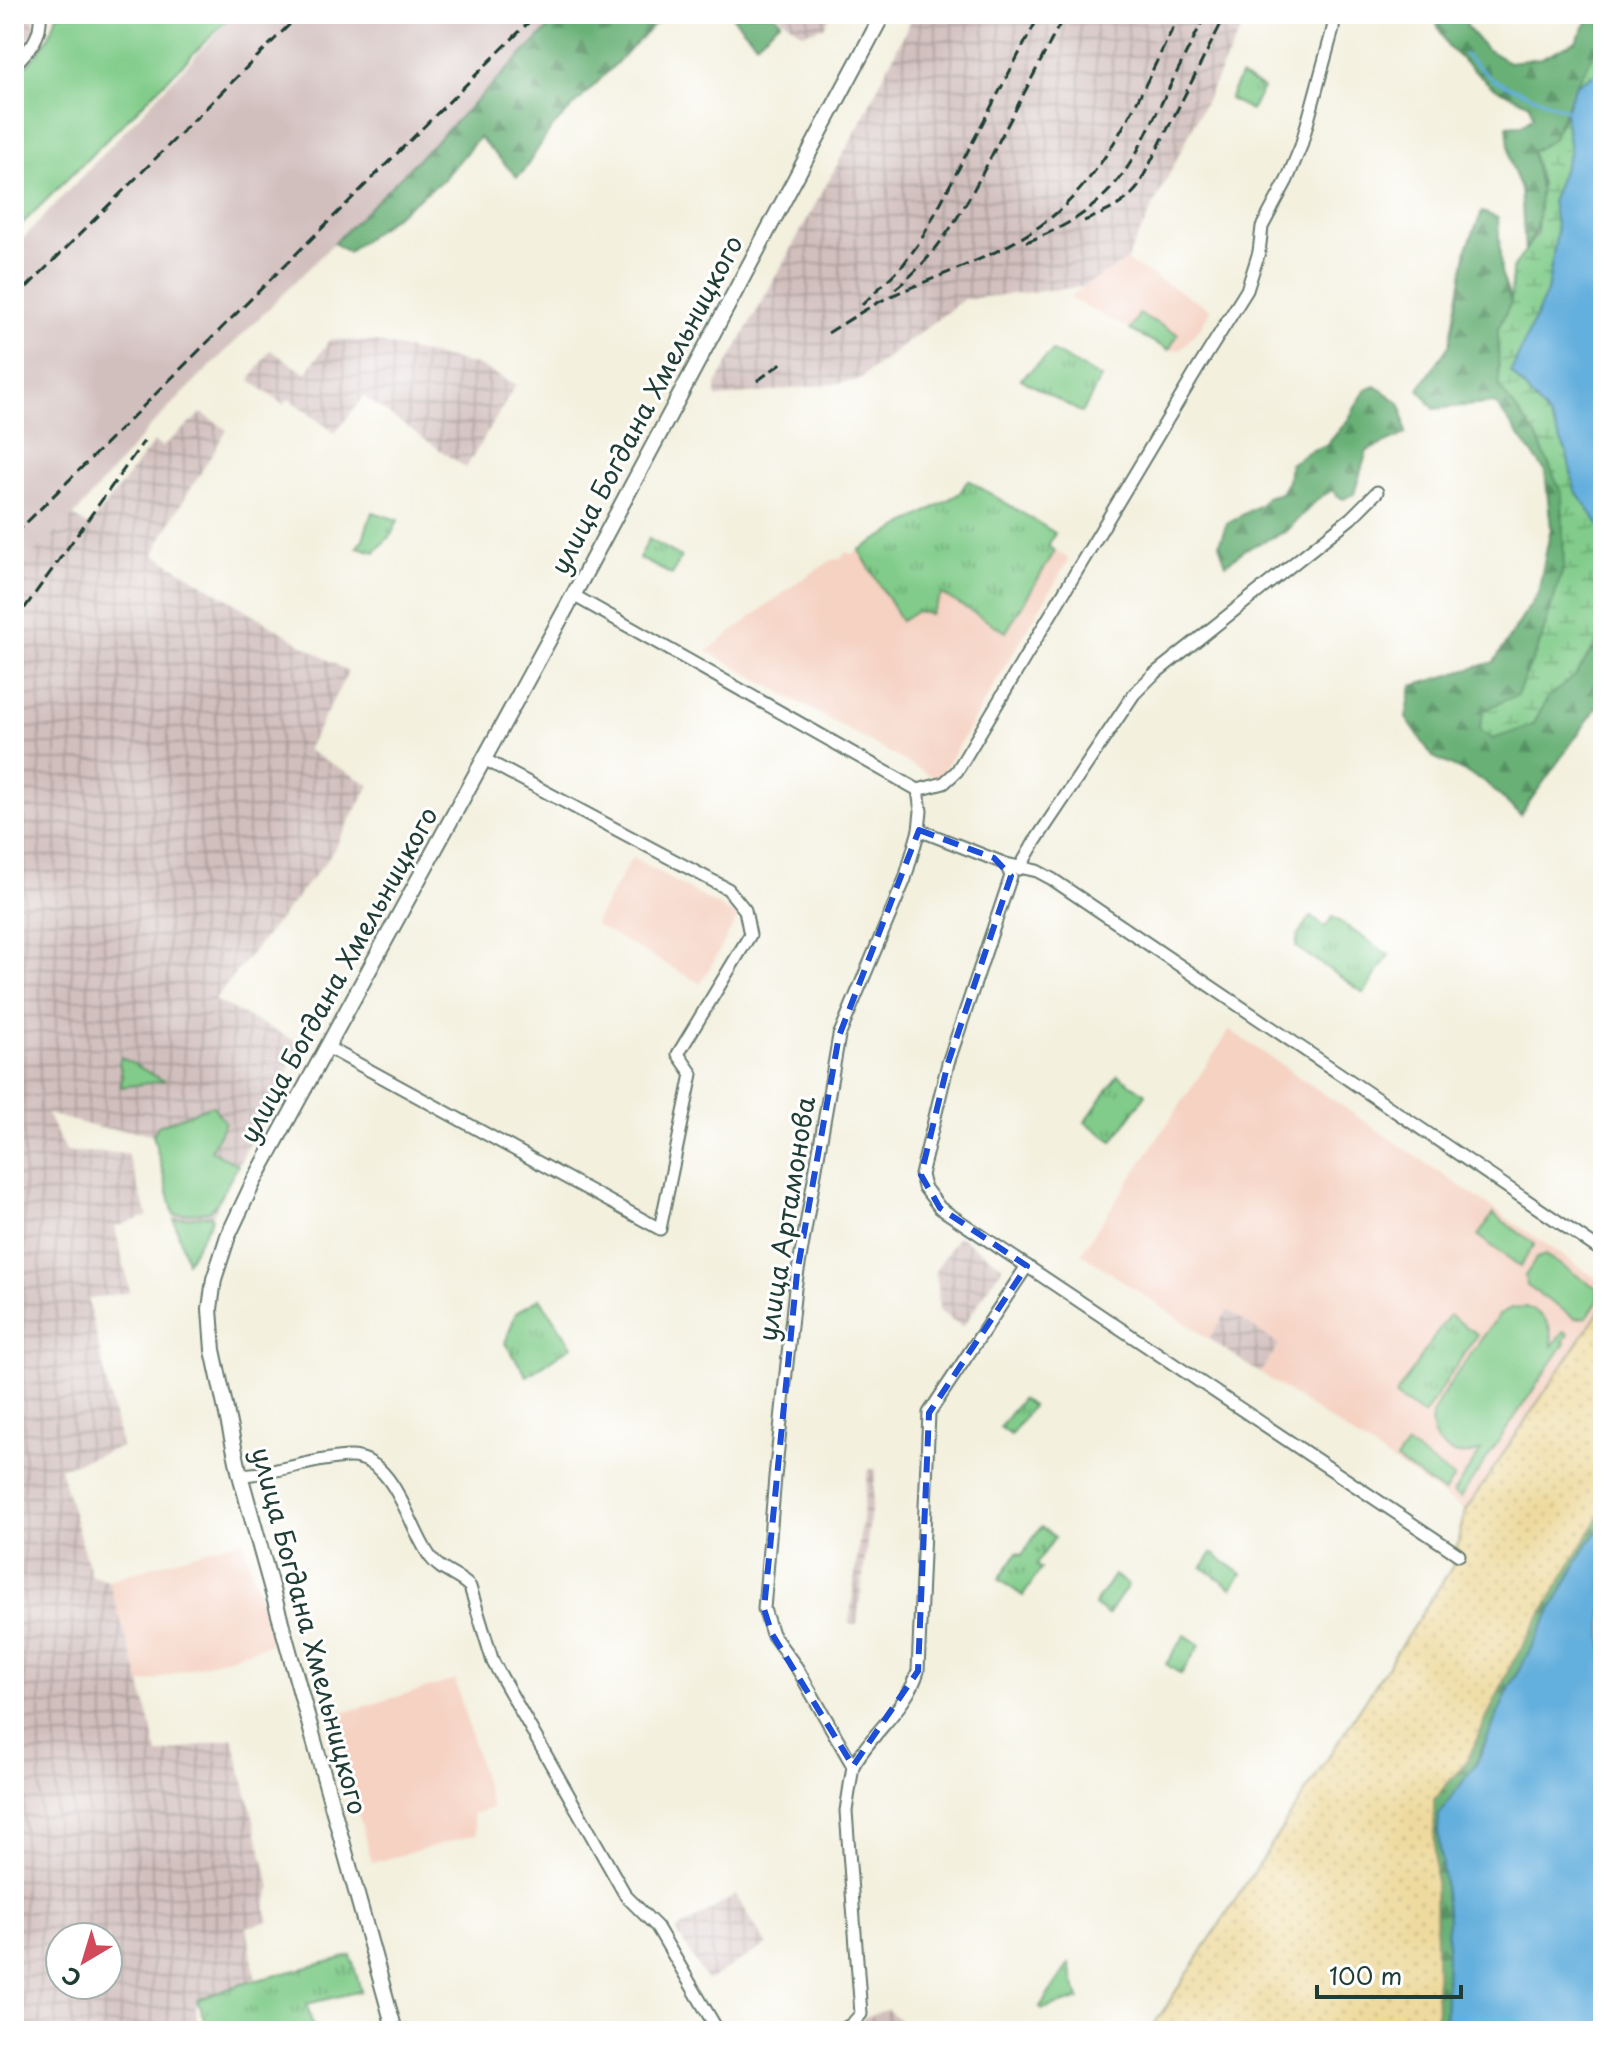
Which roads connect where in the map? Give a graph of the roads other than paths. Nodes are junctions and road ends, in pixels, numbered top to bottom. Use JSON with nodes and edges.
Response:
{"nodes":[{"id":1,"x":40,"y":14,"type":"edge"},
{"id":2,"x":883,"y":14,"type":"edge"},
{"id":3,"x":1334,"y":14,"type":"edge"},
{"id":4,"x":14,"y":65,"type":"edge"},
{"id":5,"x":1377,"y":492,"type":"dead end"},
{"id":6,"x":573,"y":595,"type":"junction"},
{"id":7,"x":484,"y":759,"type":"junction"},
{"id":8,"x":918,"y":790,"type":"junction"},
{"id":9,"x":919,"y":830,"type":"junction"},
{"id":10,"x":1006,"y":864,"type":"junction"},
{"id":11,"x":1019,"y":869,"type":"junction"},
{"id":12,"x":327,"y":1047,"type":"junction"},
{"id":13,"x":1603,"y":1252,"type":"edge"},
{"id":14,"x":1027,"y":1266,"type":"junction"},
{"id":15,"x":240,"y":1475,"type":"junction"},
{"id":16,"x":1459,"y":1555,"type":"dead end"},
{"id":17,"x":853,"y":1766,"type":"junction"},
{"id":18,"x":395,"y":2031,"type":"edge"},
{"id":19,"x":718,"y":2031,"type":"edge"},
{"id":20,"x":840,"y":2031,"type":"edge"}],
"edges":[{"from":1,"to":4,"type":"street"},
{"from":2,"to":6,"type":"main road","name":"улица Богдана Хмельницкого"},
{"from":3,"to":8,"type":"street"},
{"from":5,"to":11,"type":"street"},
{"from":6,"to":7,"type":"main road","name":"улица Богдана Хмельницкого"},
{"from":6,"to":8,"type":"street"},
{"from":7,"to":12,"type":"main road","name":"улица Богдана Хмельницкого"},
{"from":7,"to":12,"type":"street"},
{"from":8,"to":9,"type":"street","name":"улица Артамонова"},
{"from":9,"to":10,"type":"street"},
{"from":9,"to":17,"type":"street","name":"улица Артамонова"},
{"from":10,"to":11,"type":"street"},
{"from":10,"to":14,"type":"street"},
{"from":11,"to":13,"type":"street"},
{"from":12,"to":15,"type":"main road","name":"улица Богдана Хмельницкого"},
{"from":14,"to":16,"type":"street"},
{"from":14,"to":17,"type":"street"},
{"from":15,"to":18,"type":"main road","name":"улица Богдана Хмельницкого"},
{"from":15,"to":19,"type":"street"},
{"from":17,"to":20,"type":"street"}]}
